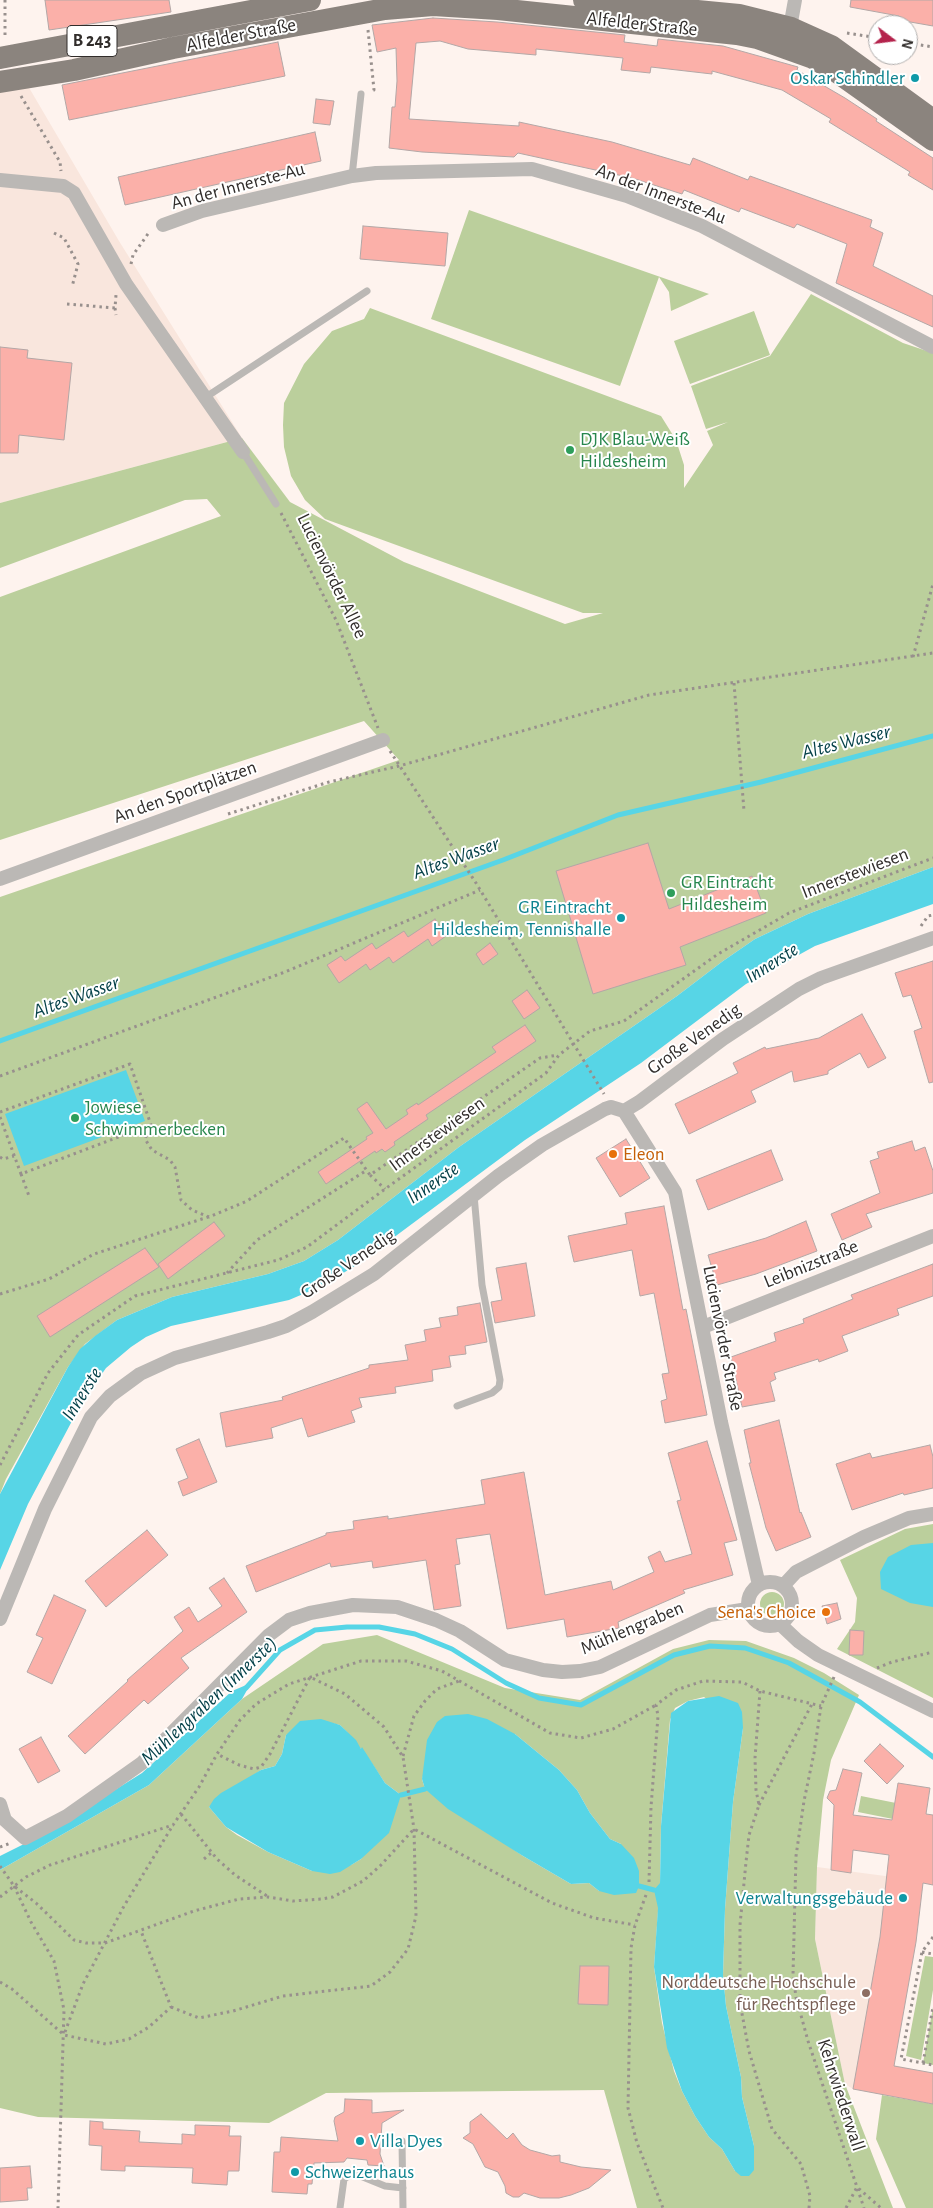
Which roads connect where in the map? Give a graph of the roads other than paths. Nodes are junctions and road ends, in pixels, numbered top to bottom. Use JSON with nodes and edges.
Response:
{"nodes":[{"id":1,"x":310,"y":0,"type":"edge"},
{"id":2,"x":584,"y":0,"type":"edge"},
{"id":3,"x":795,"y":0,"type":"edge"},
{"id":4,"x":378,"y":7,"type":"edge"},
{"id":5,"x":654,"y":16,"type":"junction"},
{"id":6,"x":787,"y":37,"type":"junction"},
{"id":7,"x":2,"y":48,"type":"edge"},
{"id":8,"x":0,"y":82,"type":"edge"},
{"id":9,"x":361,"y":94,"type":"road end"},
{"id":10,"x":930,"y":125,"type":"edge"},
{"id":11,"x":352,"y":176,"type":"junction"},
{"id":12,"x":0,"y":180,"type":"edge"},
{"id":13,"x":163,"y":226,"type":"dead end"},
{"id":14,"x":368,"y":291,"type":"dead end"},
{"id":15,"x":933,"y":347,"type":"edge"},
{"id":16,"x":206,"y":397,"type":"junction"},
{"id":17,"x":244,"y":452,"type":"joint"},
{"id":18,"x":276,"y":504,"type":"road end"},
{"id":19,"x":383,"y":740,"type":"road end"},
{"id":20,"x":0,"y":879,"type":"edge"},
{"id":21,"x":933,"y":938,"type":"edge"},
{"id":22,"x":624,"y":1111,"type":"junction"},
{"id":23,"x":474,"y":1195,"type":"junction"},
{"id":24,"x":933,"y":1236,"type":"edge"},
{"id":25,"x":702,"y":1327,"type":"junction"},
{"id":26,"x":457,"y":1406,"type":"dead end"},
{"id":27,"x":933,"y":1514,"type":"edge"},
{"id":28,"x":759,"y":1585,"type":"junction"},
{"id":29,"x":783,"y":1586,"type":"junction"},
{"id":30,"x":748,"y":1610,"type":"junction"},
{"id":31,"x":0,"y":1619,"type":"edge"},
{"id":32,"x":780,"y":1624,"type":"junction"},
{"id":33,"x":933,"y":1711,"type":"edge"},
{"id":34,"x":0,"y":1804,"type":"edge"},
{"id":35,"x":402,"y":2141,"type":"dead end"},
{"id":36,"x":403,"y":2188,"type":"junction"},
{"id":37,"x":340,"y":2208,"type":"edge"},
{"id":38,"x":403,"y":2208,"type":"edge"}],
"edges":[{"from":1,"to":7,"type":"main road","name":"Alfelder Straße","number":"B 243"},
{"from":2,"to":5,"type":"main road","name":"Alfelder Straße","number":"B 243"},
{"from":3,"to":6,"type":"street"},
{"from":4,"to":5,"type":"main road","name":"Alfelder Straße","number":"B 243"},
{"from":4,"to":8,"type":"main road","name":"Alfelder Straße","number":"B 243"},
{"from":5,"to":6,"type":"main road","name":"Alfelder Straße","number":"B 243"},
{"from":6,"to":10,"type":"main road","name":"Alfelder Straße","number":"B 243"},
{"from":9,"to":11,"type":"lane"},
{"from":11,"to":13,"type":"street","name":"An der Innerste-Au"},
{"from":11,"to":15,"type":"street","name":"An der Innerste-Au"},
{"from":12,"to":16,"type":"street","name":"Lucienvörder Allee"},
{"from":14,"to":16,"type":"lane"},
{"from":16,"to":17,"type":"street","name":"Lucienvörder Allee"},
{"from":17,"to":18,"type":"lane","name":"Lucienvörder Allee"},
{"from":19,"to":20,"type":"street","name":"An den Sportplätzen"},
{"from":21,"to":22,"type":"street","name":"Große Venedig"},
{"from":22,"to":23,"type":"street","name":"Große Venedig"},
{"from":22,"to":25,"type":"street","name":"Lucienvörder Straße"},
{"from":23,"to":26,"type":"lane"},
{"from":23,"to":31,"type":"street","name":"Große Venedig"},
{"from":24,"to":25,"type":"street","name":"Leibnizstraße"},
{"from":25,"to":28,"type":"street","name":"Lucienvörder Straße"},
{"from":27,"to":29,"type":"street"},
{"from":28,"to":29,"type":"street"},
{"from":28,"to":30,"type":"street"},
{"from":29,"to":32,"type":"street"},
{"from":30,"to":32,"type":"street"},
{"from":30,"to":34,"type":"street","name":"Mühlengraben"},
{"from":32,"to":33,"type":"street"},
{"from":35,"to":36,"type":"lane"},
{"from":36,"to":37,"type":"lane"},
{"from":36,"to":38,"type":"lane"}]}
